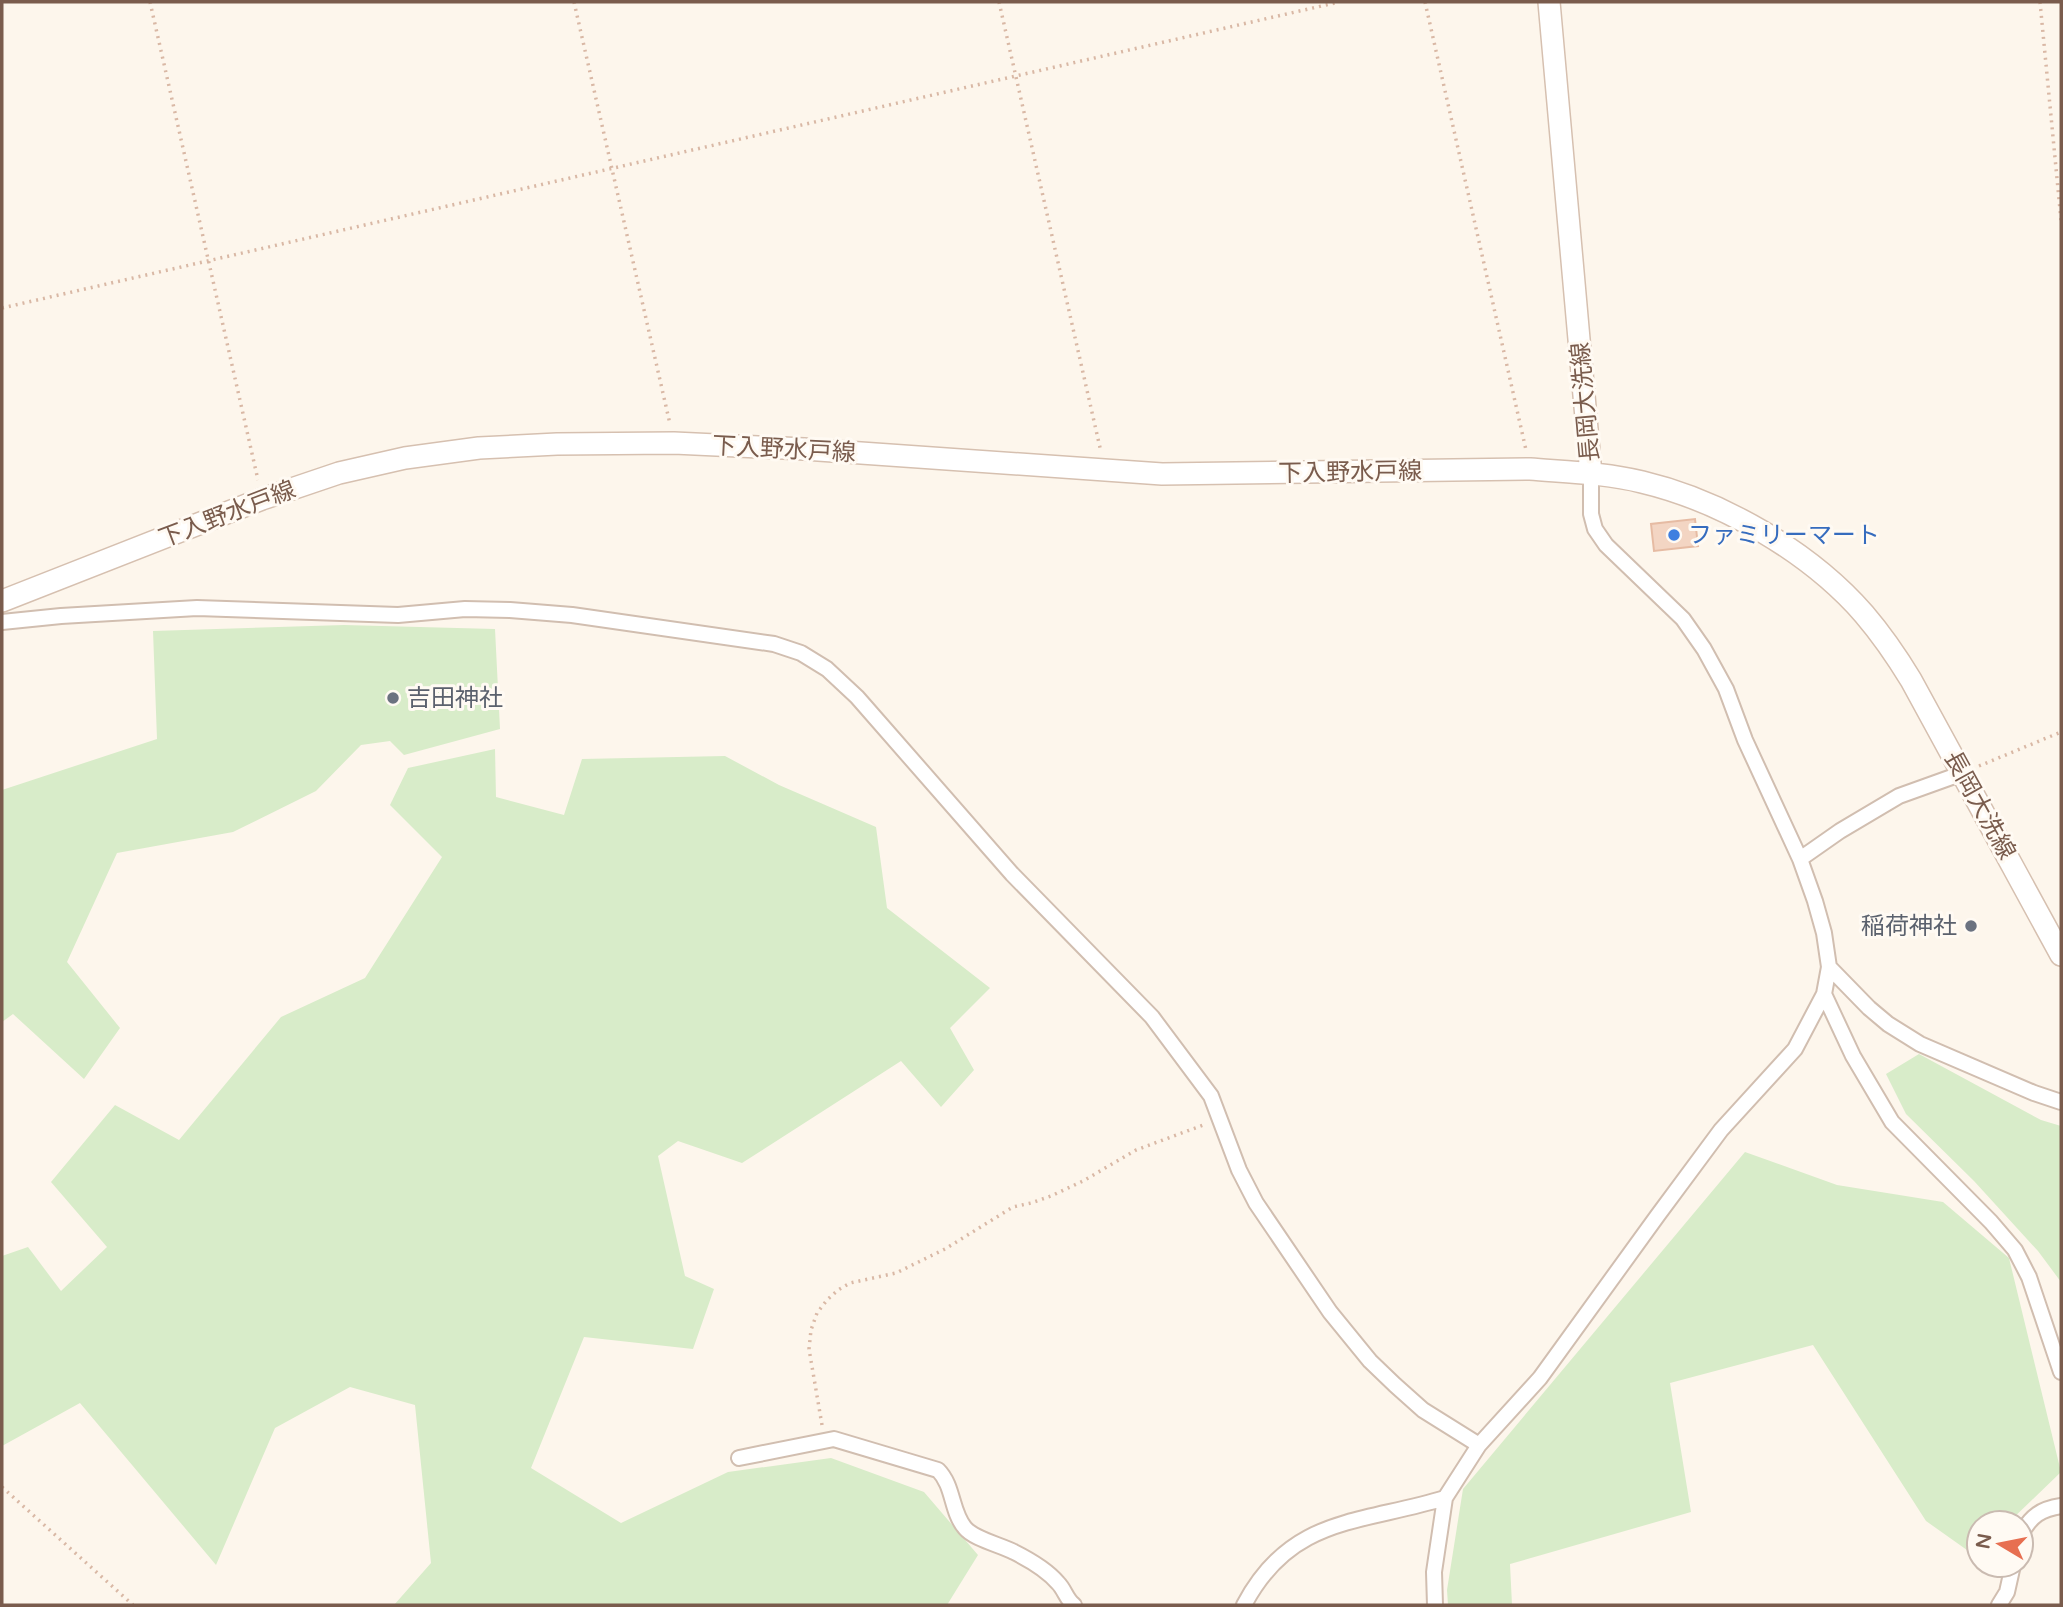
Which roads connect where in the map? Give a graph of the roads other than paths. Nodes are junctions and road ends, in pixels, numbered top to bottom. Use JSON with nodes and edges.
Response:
{"nodes":[{"id":1,"x":1549,"y":2,"type":"edge"},
{"id":2,"x":1591,"y":474,"type":"junction"},
{"id":3,"x":2,"y":601,"type":"edge"},
{"id":4,"x":2,"y":622,"type":"edge"},
{"id":5,"x":1963,"y":774,"type":"junction"},
{"id":6,"x":1800,"y":859,"type":"junction"},
{"id":7,"x":2061,"y":955,"type":"edge"},
{"id":8,"x":1829,"y":967,"type":"junction"},
{"id":9,"x":1824,"y":994,"type":"junction"},
{"id":10,"x":2061,"y":1102,"type":"edge"},
{"id":11,"x":2061,"y":1372,"type":"edge"},
{"id":12,"x":1479,"y":1445,"type":"junction"},
{"id":13,"x":739,"y":1458,"type":"dead end"},
{"id":14,"x":1445,"y":1497,"type":"junction"},
{"id":15,"x":2061,"y":1506,"type":"edge"},
{"id":16,"x":2035,"y":1515,"type":"edge"},
{"id":17,"x":2010,"y":1579,"type":"edge"},
{"id":18,"x":1074,"y":1605,"type":"edge"},
{"id":19,"x":1244,"y":1605,"type":"edge"},
{"id":20,"x":1435,"y":1605,"type":"edge"},
{"id":21,"x":1999,"y":1605,"type":"edge"}],
"edges":[{"from":1,"to":2,"type":"main road","name":"長岡大洗線"},
{"from":2,"to":3,"type":"main road","name":"下入野水戸線"},
{"from":2,"to":5,"type":"main road","name":"長岡大洗線"},
{"from":2,"to":6,"type":"street"},
{"from":4,"to":12,"type":"street"},
{"from":5,"to":6,"type":"street"},
{"from":5,"to":7,"type":"main road","name":"長岡大洗線"},
{"from":6,"to":8,"type":"street"},
{"from":8,"to":9,"type":"street"},
{"from":8,"to":10,"type":"street"},
{"from":9,"to":11,"type":"street"},
{"from":9,"to":12,"type":"street"},
{"from":12,"to":14,"type":"street"},
{"from":13,"to":18,"type":"street"},
{"from":14,"to":19,"type":"street"},
{"from":14,"to":20,"type":"street"},
{"from":15,"to":16,"type":"street"},
{"from":17,"to":21,"type":"street"}]}
